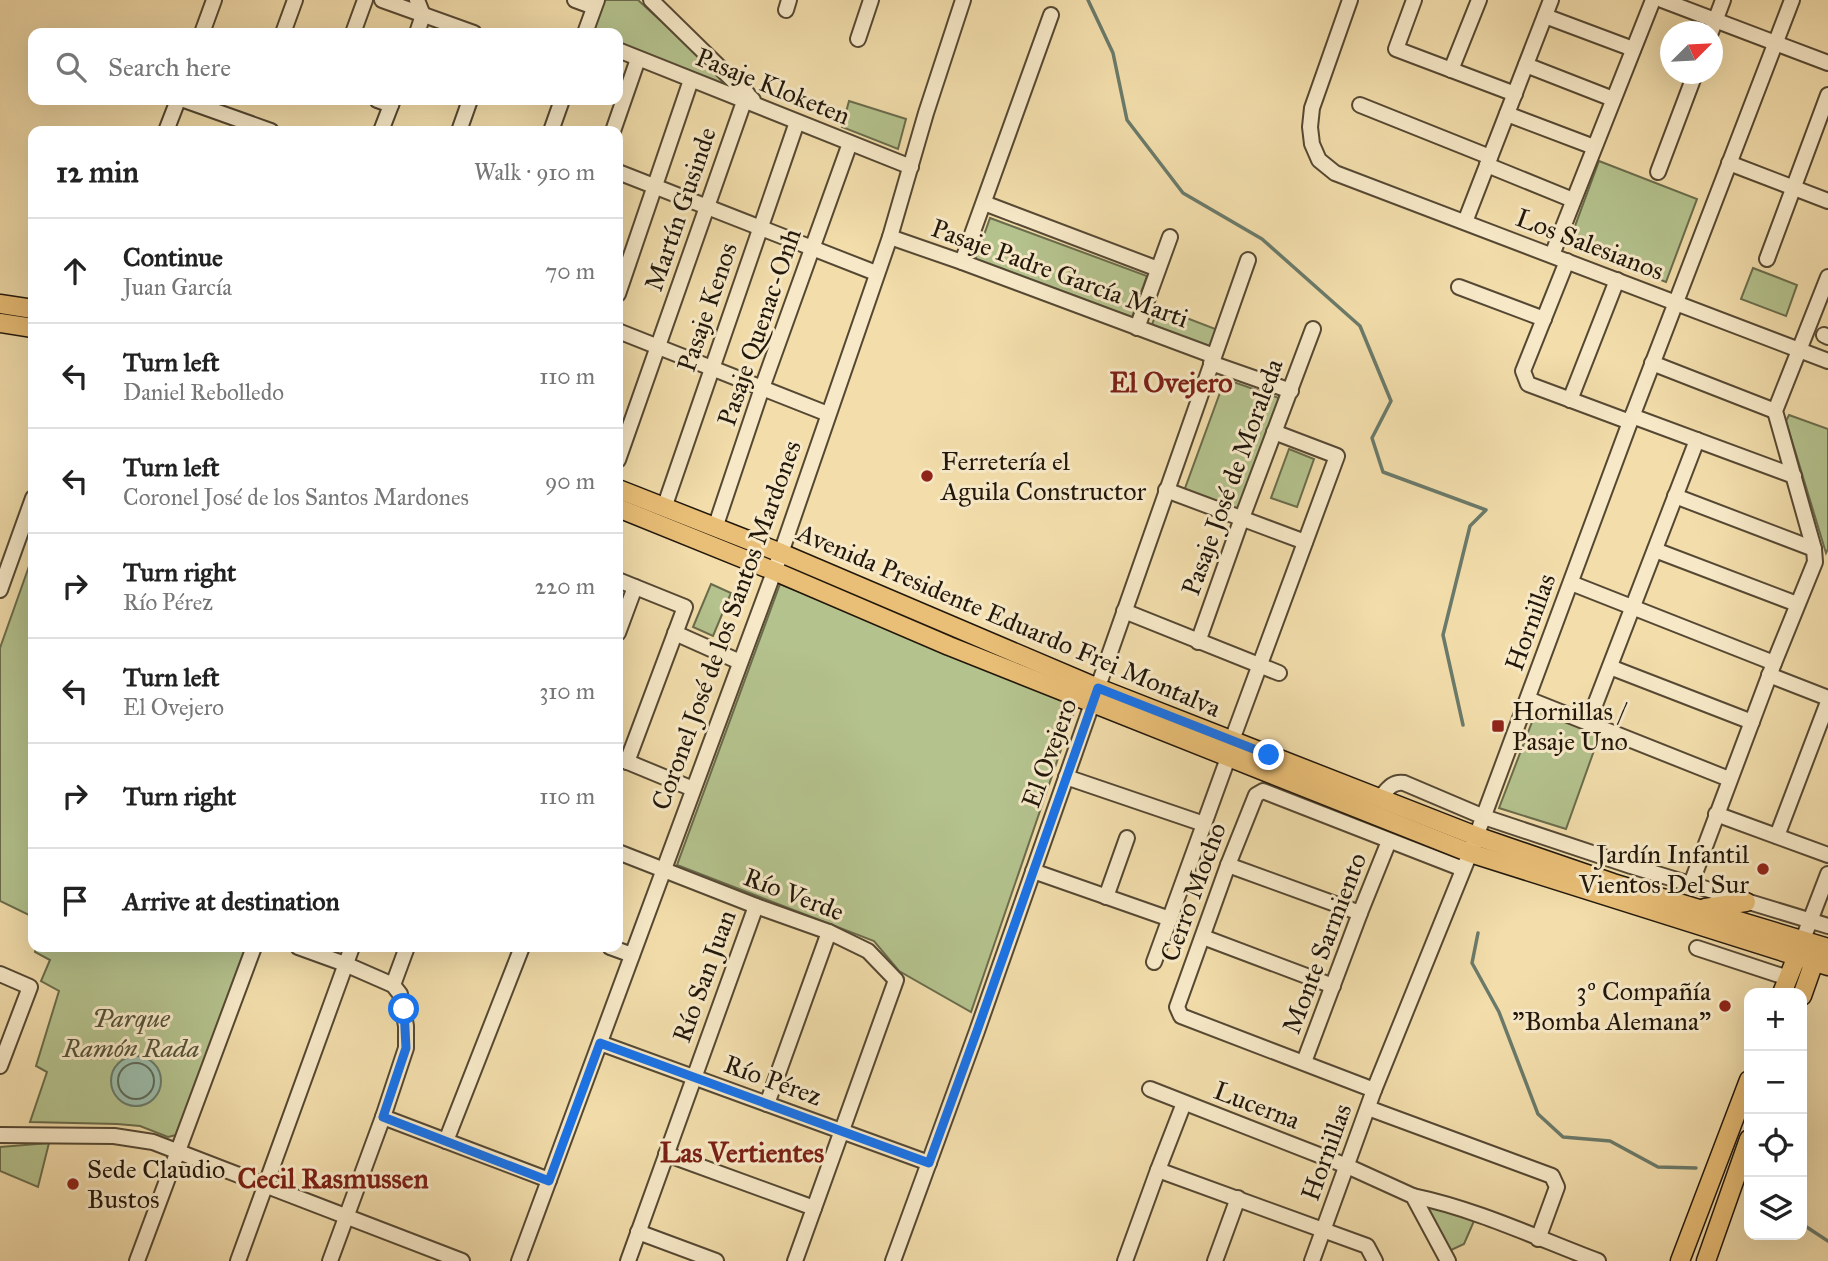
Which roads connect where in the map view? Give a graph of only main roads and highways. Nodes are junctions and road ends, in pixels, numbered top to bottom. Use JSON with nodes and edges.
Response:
{"nodes":[{"id":1,"x":0,"y":304,"type":"edge"},
{"id":2,"x":28,"y":308,"type":"edge"},
{"id":3,"x":0,"y":323,"type":"edge"},
{"id":4,"x":28,"y":327,"type":"edge"},
{"id":5,"x":623,"y":491,"type":"edge"},
{"id":6,"x":623,"y":511,"type":"edge"},
{"id":7,"x":1095,"y":695,"type":"junction"},
{"id":8,"x":1230,"y":749,"type":"junction"},
{"id":9,"x":1470,"y":853,"type":"junction"},
{"id":10,"x":1746,"y":902,"type":"road end"},
{"id":11,"x":1698,"y":908,"type":"junction"},
{"id":12,"x":1800,"y":948,"type":"junction"},
{"id":13,"x":1823,"y":956,"type":"edge"},
{"id":14,"x":1785,"y":985,"type":"edge"},
{"id":15,"x":1806,"y":988,"type":"edge"},
{"id":16,"x":1744,"y":1093,"type":"edge"},
{"id":17,"x":1744,"y":1153,"type":"edge"},
{"id":18,"x":1680,"y":1261,"type":"edge"},
{"id":19,"x":1706,"y":1261,"type":"edge"}],
"edges":[{"from":1,"to":2,"type":"main road"},
{"from":3,"to":4,"type":"main road"},
{"from":5,"to":7,"type":"main road","name":"Avenida Presidente Eduardo Frei Montalva"},
{"from":6,"to":7,"type":"main road","name":"Avenida Presidente Eduardo Frei Montalva"},
{"from":7,"to":8,"type":"main road","name":"Avenida Presidente Eduardo Frei Montalva"},
{"from":8,"to":9,"type":"main road","name":"Avenida Presidente Eduardo Frei Montalva"},
{"from":8,"to":9,"type":"main road","name":"Avenida Presidente Eduardo Frei Montalva"},
{"from":9,"to":11,"type":"main road","name":"Avenida Presidente Eduardo Frei Montalva"},
{"from":9,"to":12,"type":"main road","name":"Avenida Presidente Eduardo Frei Montalva"},
{"from":10,"to":11,"type":"main road"},
{"from":11,"to":12,"type":"main road","name":"Avenida Presidente Eduardo Frei Montalva"},
{"from":12,"to":13,"type":"main road","name":"Avenida Presidente Eduardo Frei Montalva"},
{"from":12,"to":14,"type":"main road"},
{"from":13,"to":15,"type":"main road"},
{"from":16,"to":18,"type":"main road"},
{"from":17,"to":19,"type":"main road"}]}
